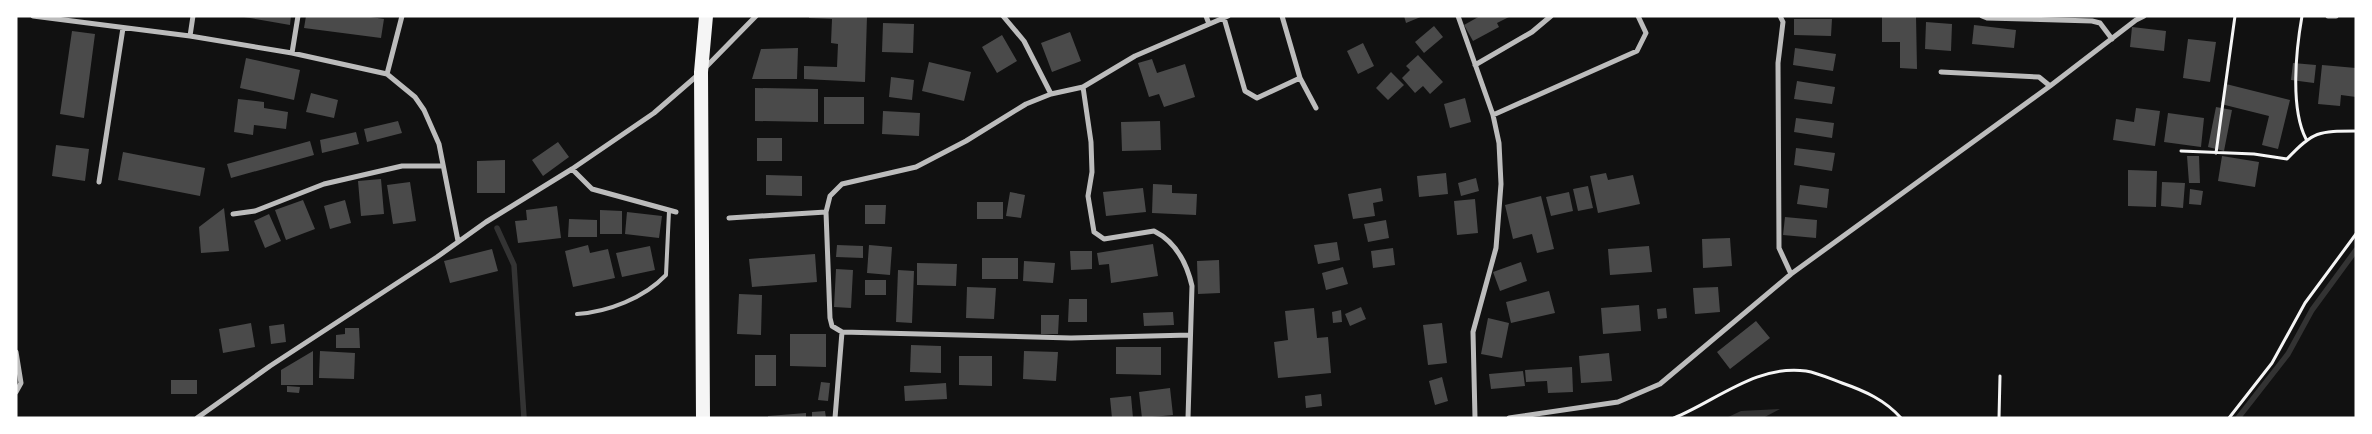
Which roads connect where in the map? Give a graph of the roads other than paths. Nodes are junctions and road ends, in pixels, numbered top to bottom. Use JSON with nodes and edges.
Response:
{"nodes":[{"id":1,"x":33,"y":16,"type":"edge"},
{"id":2,"x":193,"y":16,"type":"edge"},
{"id":3,"x":298,"y":16,"type":"edge"},
{"id":4,"x":402,"y":16,"type":"edge"},
{"id":5,"x":706,"y":16,"type":"edge"},
{"id":6,"x":756,"y":16,"type":"edge"},
{"id":7,"x":1003,"y":16,"type":"edge"},
{"id":8,"x":1206,"y":16,"type":"edge"},
{"id":9,"x":1282,"y":16,"type":"edge"},
{"id":10,"x":1458,"y":16,"type":"edge"},
{"id":11,"x":1551,"y":16,"type":"edge"},
{"id":12,"x":1638,"y":16,"type":"edge"},
{"id":13,"x":1780,"y":16,"type":"edge"},
{"id":14,"x":1982,"y":16,"type":"edge"},
{"id":15,"x":2144,"y":16,"type":"edge"},
{"id":16,"x":2328,"y":16,"type":"edge"},
{"id":17,"x":2336,"y":16,"type":"edge"},
{"id":18,"x":1226,"y":17,"type":"edge"},
{"id":19,"x":57,"y":18,"type":"edge"},
{"id":20,"x":1210,"y":24,"type":"junction"},
{"id":21,"x":123,"y":28,"type":"junction"},
{"id":22,"x":190,"y":36,"type":"junction"},
{"id":23,"x":2112,"y":39,"type":"junction"},
{"id":24,"x":292,"y":53,"type":"junction"},
{"id":25,"x":1475,"y":65,"type":"junction"},
{"id":26,"x":701,"y":72,"type":"junction"},
{"id":27,"x":1941,"y":72,"type":"dead end"},
{"id":28,"x":387,"y":74,"type":"junction"},
{"id":29,"x":1300,"y":78,"type":"junction"},
{"id":30,"x":2050,"y":86,"type":"junction"},
{"id":31,"x":1083,"y":87,"type":"junction"},
{"id":32,"x":1051,"y":94,"type":"junction"},
{"id":33,"x":1316,"y":108,"type":"dead end"},
{"id":34,"x":1493,"y":115,"type":"junction"},
{"id":35,"x":443,"y":166,"type":"junction"},
{"id":36,"x":572,"y":169,"type":"junction"},
{"id":37,"x":99,"y":182,"type":"dead end"},
{"id":38,"x":669,"y":211,"type":"junction"},
{"id":39,"x":676,"y":212,"type":"dead end"},
{"id":40,"x":826,"y":212,"type":"junction"},
{"id":41,"x":233,"y":214,"type":"dead end"},
{"id":42,"x":729,"y":218,"type":"dead end"},
{"id":43,"x":458,"y":241,"type":"junction"},
{"id":44,"x":1791,"y":274,"type":"junction"},
{"id":45,"x":577,"y":314,"type":"dead end"},
{"id":46,"x":842,"y":332,"type":"junction"},
{"id":47,"x":1190,"y":335,"type":"junction"},
{"id":48,"x":16,"y":352,"type":"edge"},
{"id":49,"x":16,"y":392,"type":"edge"},
{"id":50,"x":197,"y":418,"type":"edge"},
{"id":51,"x":703,"y":418,"type":"edge"},
{"id":52,"x":835,"y":418,"type":"edge"},
{"id":53,"x":1188,"y":418,"type":"edge"},
{"id":54,"x":1475,"y":418,"type":"edge"},
{"id":55,"x":1509,"y":418,"type":"edge"}],
"edges":[{"from":1,"to":19,"type":"street"},
{"from":2,"to":22,"type":"street"},
{"from":3,"to":24,"type":"street"},
{"from":4,"to":28,"type":"street"},
{"from":5,"to":26,"type":"highway"},
{"from":6,"to":26,"type":"street"},
{"from":7,"to":32,"type":"street"},
{"from":8,"to":20,"type":"street"},
{"from":9,"to":29,"type":"street"},
{"from":10,"to":25,"type":"street"},
{"from":11,"to":25,"type":"street"},
{"from":12,"to":34,"type":"street"},
{"from":13,"to":44,"type":"street"},
{"from":14,"to":23,"type":"street"},
{"from":15,"to":23,"type":"street"},
{"from":16,"to":17,"type":"street"},
{"from":18,"to":20,"type":"street"},
{"from":18,"to":29,"type":"street"},
{"from":19,"to":21,"type":"street"},
{"from":20,"to":31,"type":"street"},
{"from":21,"to":22,"type":"street"},
{"from":21,"to":37,"type":"street"},
{"from":22,"to":24,"type":"street"},
{"from":23,"to":30,"type":"street"},
{"from":24,"to":28,"type":"street"},
{"from":25,"to":34,"type":"street"},
{"from":26,"to":36,"type":"street"},
{"from":26,"to":51,"type":"highway"},
{"from":27,"to":30,"type":"street"},
{"from":28,"to":35,"type":"street"},
{"from":29,"to":33,"type":"street"},
{"from":30,"to":44,"type":"street"},
{"from":31,"to":32,"type":"street"},
{"from":31,"to":47,"type":"street"},
{"from":32,"to":40,"type":"street"},
{"from":34,"to":54,"type":"street"},
{"from":35,"to":41,"type":"street"},
{"from":35,"to":43,"type":"street"},
{"from":36,"to":38,"type":"street"},
{"from":36,"to":43,"type":"street"},
{"from":38,"to":39,"type":"street"},
{"from":38,"to":45,"type":"lane"},
{"from":40,"to":42,"type":"street"},
{"from":40,"to":46,"type":"street"},
{"from":43,"to":50,"type":"street"},
{"from":44,"to":55,"type":"street"},
{"from":46,"to":47,"type":"street"},
{"from":46,"to":52,"type":"street"},
{"from":47,"to":53,"type":"street"},
{"from":48,"to":49,"type":"street"}]}
